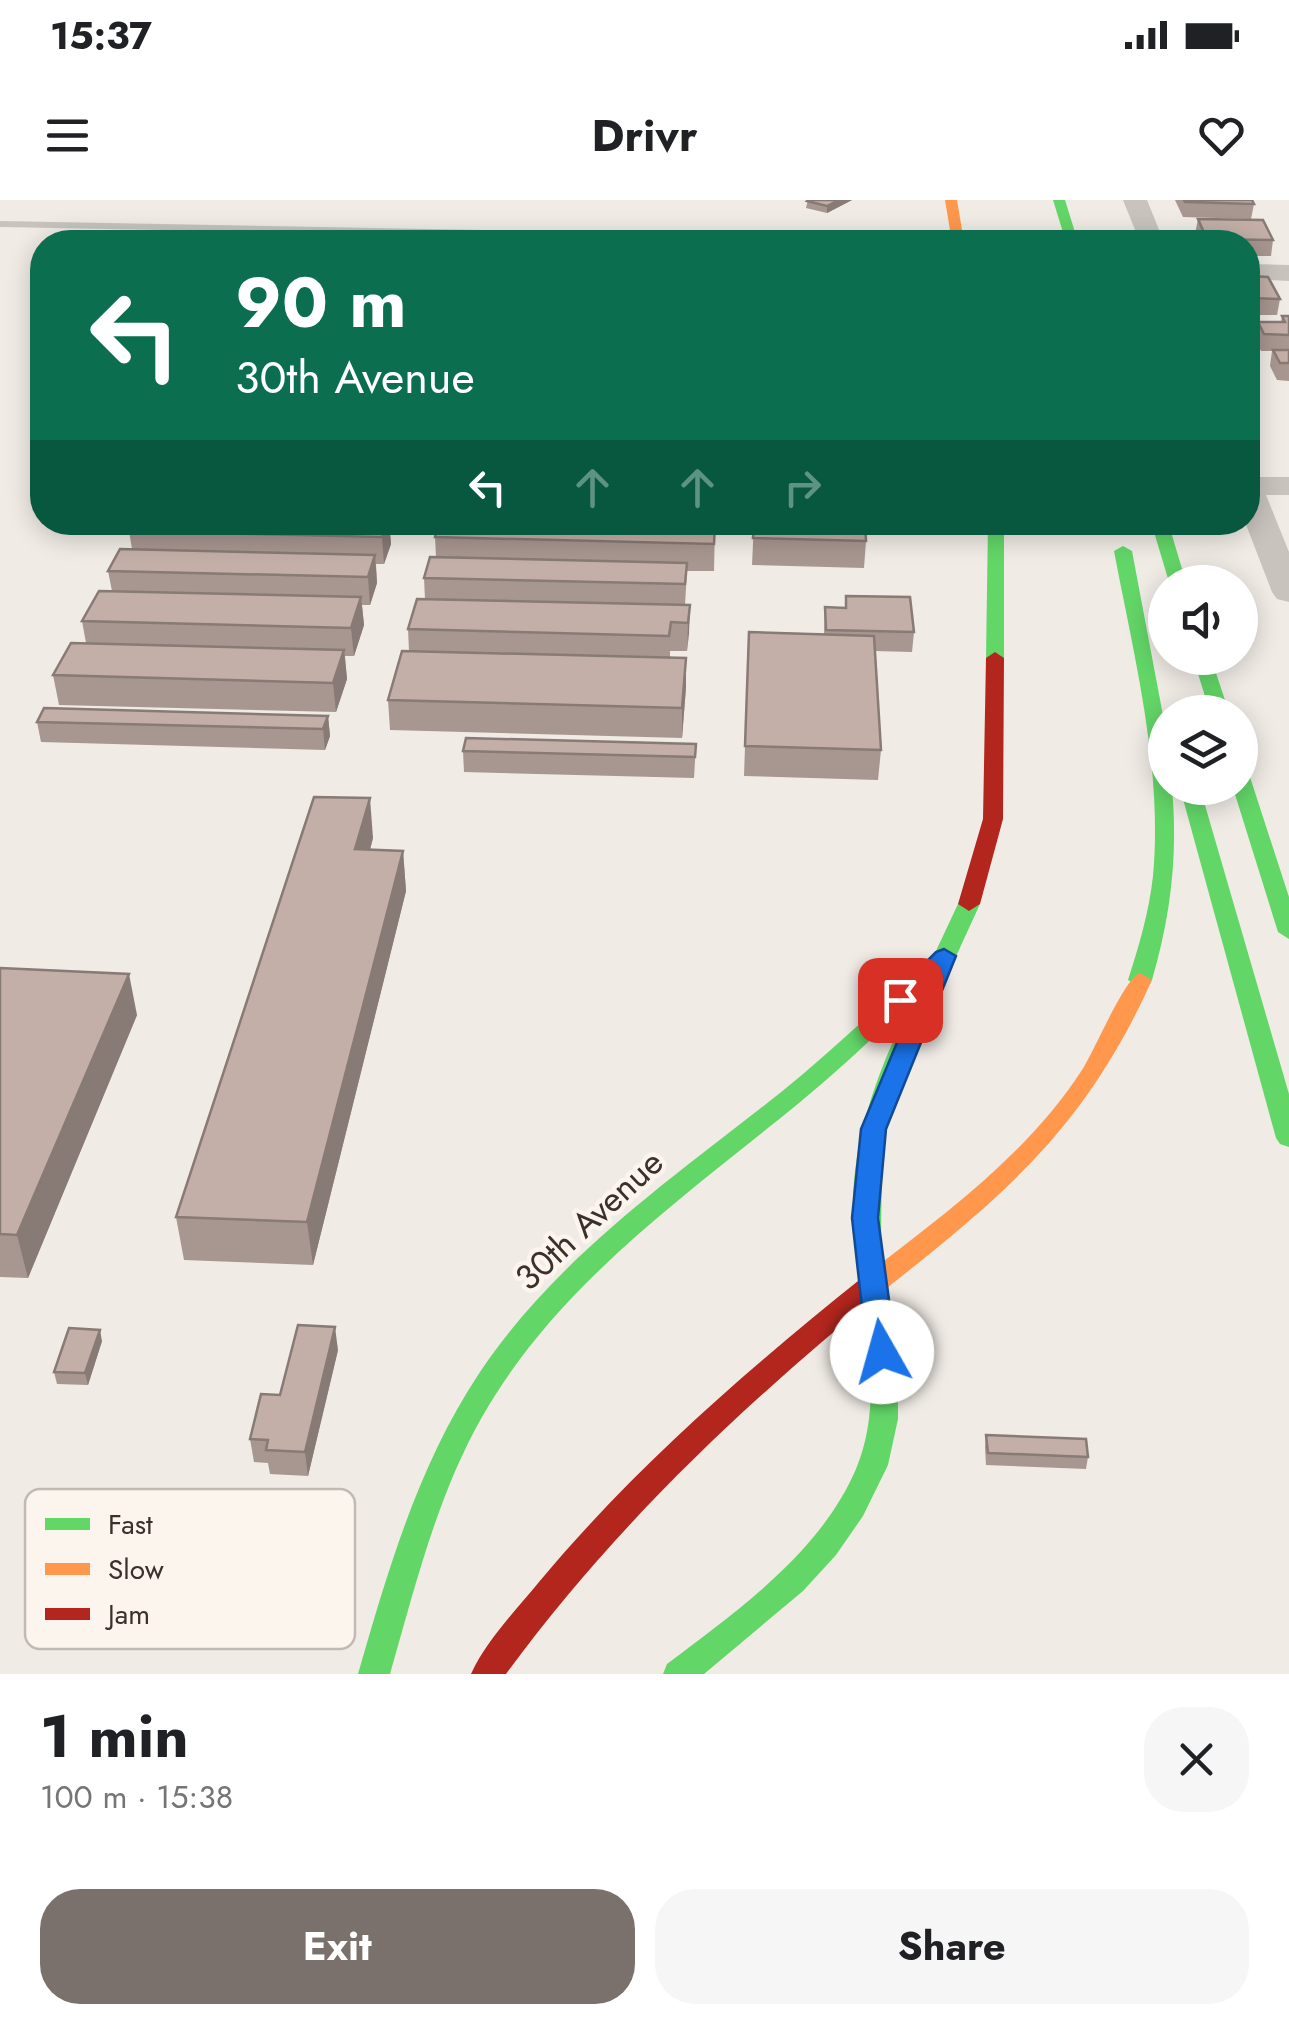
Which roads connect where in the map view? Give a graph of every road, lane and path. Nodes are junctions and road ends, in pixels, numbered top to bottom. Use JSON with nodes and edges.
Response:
{"nodes":[{"id":1,"x":951,"y":200,"type":"edge"},
{"id":2,"x":1059,"y":200,"type":"edge"},
{"id":3,"x":1135,"y":200,"type":"edge"},
{"id":4,"x":0,"y":224,"type":"edge"},
{"id":5,"x":319,"y":230,"type":"edge"},
{"id":6,"x":956,"y":230,"type":"edge"},
{"id":7,"x":1068,"y":230,"type":"edge"},
{"id":8,"x":1147,"y":230,"type":"edge"},
{"id":9,"x":1260,"y":272,"type":"edge"},
{"id":10,"x":1289,"y":272,"type":"edge"},
{"id":11,"x":1289,"y":486,"type":"edge"},
{"id":12,"x":1260,"y":487,"type":"edge"},
{"id":13,"x":1260,"y":518,"type":"edge"},
{"id":14,"x":996,"y":535,"type":"edge"},
{"id":15,"x":1118,"y":535,"type":"edge"},
{"id":16,"x":1164,"y":535,"type":"edge"},
{"id":17,"x":1122,"y":551,"type":"junction"},
{"id":18,"x":1173,"y":565,"type":"edge"},
{"id":19,"x":1289,"y":592,"type":"edge"},
{"id":20,"x":1164,"y":695,"type":"edge"},
{"id":21,"x":1195,"y":805,"type":"edge"},
{"id":22,"x":1249,"y":805,"type":"edge"},
{"id":23,"x":1289,"y":932,"type":"edge"},
{"id":24,"x":944,"y":956,"type":"junction"},
{"id":25,"x":1289,"y":1138,"type":"edge"},
{"id":26,"x":873,"y":1284,"type":"junction"},
{"id":27,"x":374,"y":1674,"type":"edge"},
{"id":28,"x":487,"y":1674,"type":"edge"},
{"id":29,"x":680,"y":1674,"type":"edge"}],
"edges":[{"from":1,"to":6,"type":"main road"},
{"from":2,"to":7,"type":"main road"},
{"from":3,"to":8,"type":"street"},
{"from":4,"to":5,"type":"lane"},
{"from":9,"to":10,"type":"street"},
{"from":11,"to":12,"type":"street"},
{"from":13,"to":19,"type":"street"},
{"from":14,"to":24,"type":"main road","name":"30th Avenue"},
{"from":15,"to":17,"type":"main road"},
{"from":16,"to":18,"type":"main road"},
{"from":17,"to":20,"type":"main road"},
{"from":17,"to":26,"type":"main road"},
{"from":21,"to":25,"type":"main road"},
{"from":22,"to":23,"type":"main road"},
{"from":24,"to":26,"type":"main road","name":"30th Avenue"},
{"from":24,"to":27,"type":"main road","name":"30th Avenue"},
{"from":26,"to":28,"type":"main road"},
{"from":26,"to":29,"type":"main road","name":"30th Avenue"}]}
